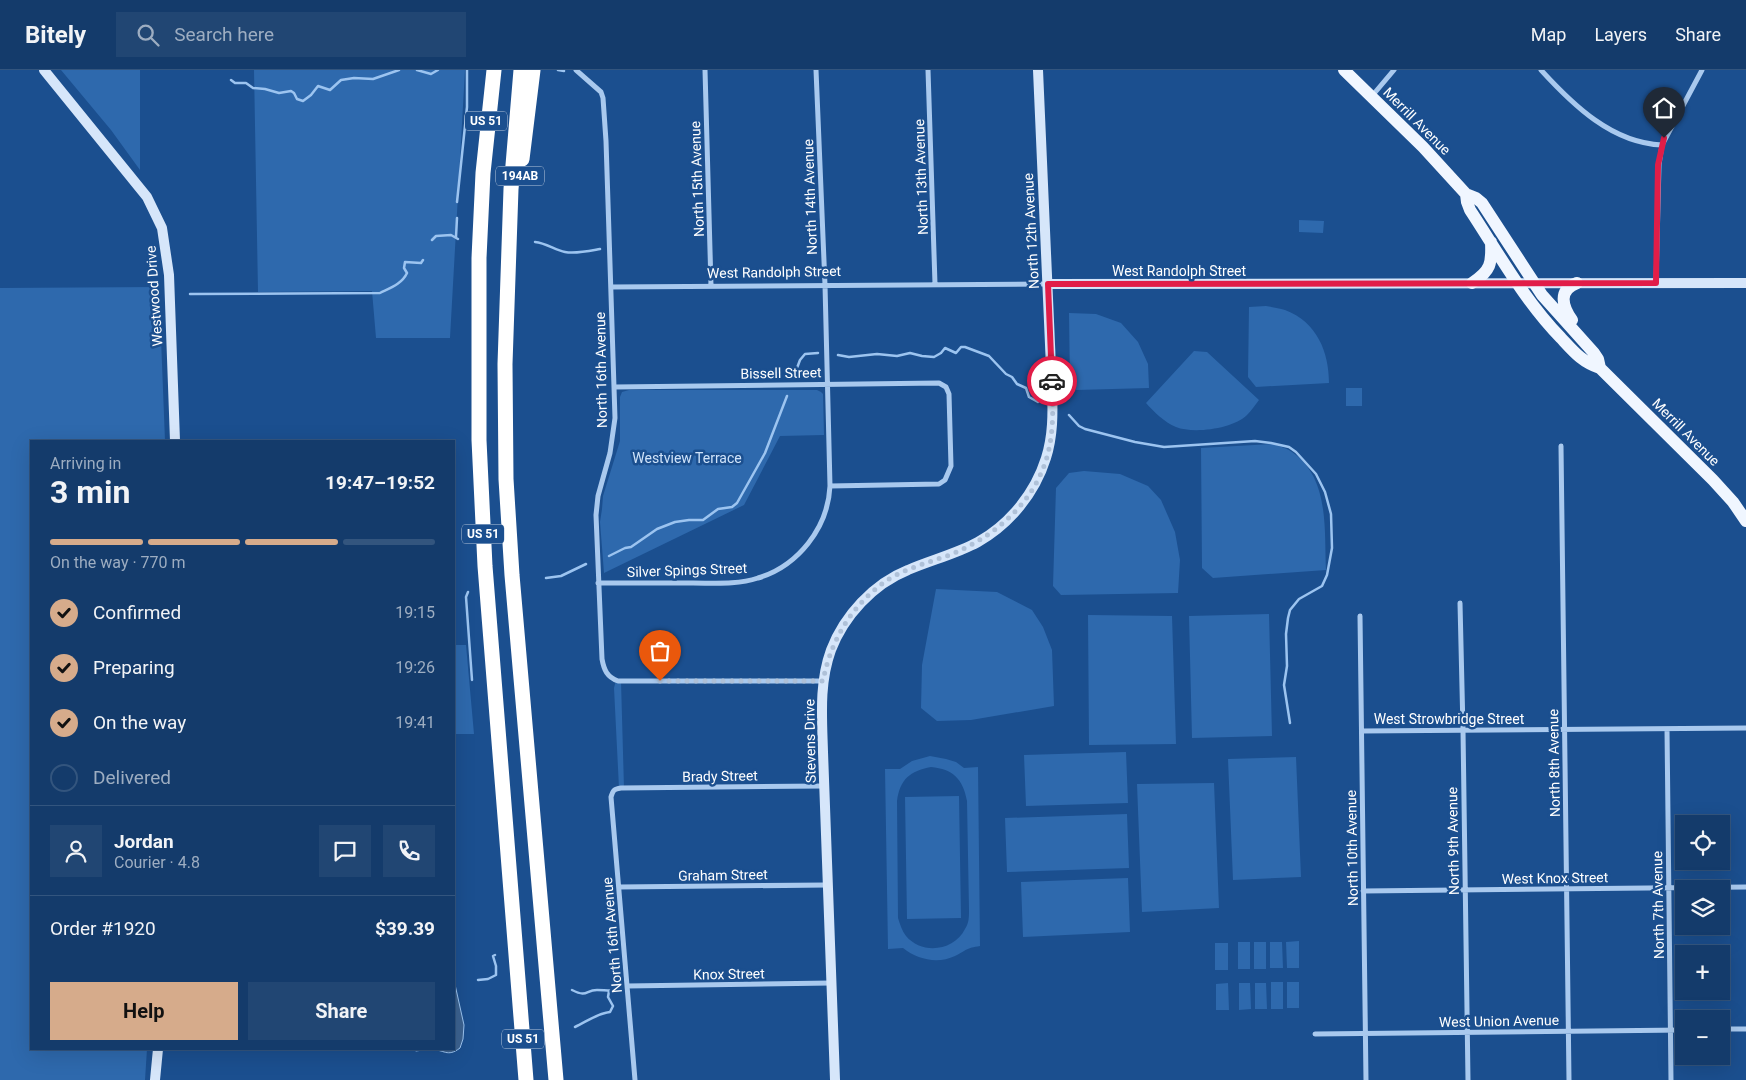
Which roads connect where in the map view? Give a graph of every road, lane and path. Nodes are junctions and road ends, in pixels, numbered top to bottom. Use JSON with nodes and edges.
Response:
{"nodes":[{"id":1,"x":44,"y":70,"type":"edge"},
{"id":2,"x":489,"y":70,"type":"edge"},
{"id":3,"x":494,"y":70,"type":"edge"},
{"id":4,"x":521,"y":70,"type":"edge"},
{"id":5,"x":533,"y":70,"type":"edge"},
{"id":6,"x":576,"y":70,"type":"edge"},
{"id":7,"x":705,"y":70,"type":"edge"},
{"id":8,"x":816,"y":70,"type":"edge"},
{"id":9,"x":928,"y":70,"type":"edge"},
{"id":10,"x":1038,"y":70,"type":"edge"},
{"id":11,"x":1344,"y":70,"type":"edge"},
{"id":12,"x":1394,"y":70,"type":"edge"},
{"id":13,"x":1541,"y":70,"type":"edge"},
{"id":14,"x":1702,"y":70,"type":"edge"},
{"id":15,"x":1372,"y":96,"type":"junction"},
{"id":16,"x":1662,"y":145,"type":"junction"},
{"id":17,"x":483,"y":173,"type":"junction"},
{"id":18,"x":1466,"y":194,"type":"junction"},
{"id":19,"x":1491,"y":242,"type":"junction"},
{"id":20,"x":508,"y":282,"type":"junction"},
{"id":21,"x":1534,"y":282,"type":"junction"},
{"id":22,"x":1472,"y":283,"type":"junction"},
{"id":23,"x":1517,"y":283,"type":"junction"},
{"id":24,"x":1577,"y":283,"type":"junction"},
{"id":25,"x":1656,"y":283,"type":"junction"},
{"id":26,"x":1746,"y":283,"type":"edge"},
{"id":27,"x":935,"y":284,"type":"junction"},
{"id":28,"x":1048,"y":284,"type":"junction"},
{"id":29,"x":825,"y":285,"type":"junction"},
{"id":30,"x":711,"y":286,"type":"junction"},
{"id":31,"x":612,"y":287,"type":"junction"},
{"id":32,"x":1582,"y":340,"type":"junction"},
{"id":33,"x":1600,"y":368,"type":"junction"},
{"id":34,"x":827,"y":383,"type":"junction"},
{"id":35,"x":615,"y":387,"type":"junction"},
{"id":36,"x":1052,"y":390,"type":"joint"},
{"id":37,"x":175,"y":440,"type":"edge"},
{"id":38,"x":1561,"y":446,"type":"dead end"},
{"id":39,"x":830,"y":486,"type":"junction"},
{"id":40,"x":1746,"y":521,"type":"edge"},
{"id":41,"x":598,"y":583,"type":"junction"},
{"id":42,"x":1460,"y":603,"type":"dead end"},
{"id":43,"x":1360,"y":616,"type":"dead end"},
{"id":44,"x":823,"y":681,"type":"junction"},
{"id":45,"x":1746,"y":728,"type":"edge"},
{"id":46,"x":1565,"y":729,"type":"junction"},
{"id":47,"x":1667,"y":729,"type":"junction"},
{"id":48,"x":1463,"y":730,"type":"junction"},
{"id":49,"x":1362,"y":731,"type":"junction"},
{"id":50,"x":824,"y":786,"type":"junction"},
{"id":51,"x":615,"y":789,"type":"joint"},
{"id":52,"x":828,"y":886,"type":"junction"},
{"id":53,"x":619,"y":887,"type":"junction"},
{"id":54,"x":1746,"y":887,"type":"edge"},
{"id":55,"x":1669,"y":888,"type":"junction"},
{"id":56,"x":1566,"y":889,"type":"junction"},
{"id":57,"x":1465,"y":890,"type":"junction"},
{"id":58,"x":1364,"y":891,"type":"junction"},
{"id":59,"x":831,"y":983,"type":"junction"},
{"id":60,"x":627,"y":986,"type":"junction"},
{"id":61,"x":1746,"y":1029,"type":"edge"},
{"id":62,"x":1671,"y":1030,"type":"junction"},
{"id":63,"x":1675,"y":1030,"type":"edge"},
{"id":64,"x":1730,"y":1030,"type":"edge"},
{"id":65,"x":1569,"y":1031,"type":"junction"},
{"id":66,"x":1467,"y":1032,"type":"junction"},
{"id":67,"x":1315,"y":1034,"type":"dead end"},
{"id":68,"x":1366,"y":1034,"type":"junction"},
{"id":69,"x":158,"y":1050,"type":"edge"},
{"id":70,"x":155,"y":1080,"type":"edge"},
{"id":71,"x":526,"y":1080,"type":"edge"},
{"id":72,"x":556,"y":1080,"type":"edge"},
{"id":73,"x":635,"y":1080,"type":"edge"},
{"id":74,"x":835,"y":1080,"type":"edge"},
{"id":75,"x":1366,"y":1080,"type":"edge"},
{"id":76,"x":1468,"y":1080,"type":"edge"},
{"id":77,"x":1569,"y":1080,"type":"edge"},
{"id":78,"x":1671,"y":1080,"type":"edge"}],
"edges":[{"from":1,"to":37,"type":"street","name":"Westwood Drive"},
{"from":2,"to":17,"type":"highway","number":"US 51"},
{"from":3,"to":17,"type":"highway","number":"US 51"},
{"from":4,"to":20,"type":"highway","number":"US 51"},
{"from":5,"to":20,"type":"highway","number":"194AB"},
{"from":6,"to":31,"type":"street","name":"North 16th Avenue"},
{"from":7,"to":30,"type":"street","name":"North 15th Avenue"},
{"from":8,"to":29,"type":"street","name":"North 14th Avenue"},
{"from":9,"to":27,"type":"street","name":"North 13th Avenue"},
{"from":10,"to":28,"type":"street","name":"North 12th Avenue"},
{"from":11,"to":15,"type":"main road","name":"Merrill Avenue"},
{"from":12,"to":15,"type":"street"},
{"from":13,"to":16,"type":"street"},
{"from":14,"to":16,"type":"street"},
{"from":15,"to":18,"type":"main road","name":"Merrill Avenue"},
{"from":16,"to":25,"type":"street"},
{"from":17,"to":71,"type":"highway","number":"US 51"},
{"from":18,"to":19,"type":"main road","name":"Merrill Avenue"},
{"from":18,"to":21,"type":"main road","name":"Merrill Avenue"},
{"from":19,"to":22,"type":"main road"},
{"from":19,"to":23,"type":"main road","name":"Merrill Avenue"},
{"from":20,"to":72,"type":"highway","number":"US 51"},
{"from":21,"to":23,"type":"street","name":"West Randolph Street"},
{"from":21,"to":24,"type":"street","name":"West Randolph Street"},
{"from":21,"to":32,"type":"main road","name":"Merrill Avenue"},
{"from":22,"to":23,"type":"street","name":"West Randolph Street"},
{"from":22,"to":28,"type":"street","name":"West Randolph Street"},
{"from":23,"to":33,"type":"main road","name":"Merrill Avenue"},
{"from":24,"to":25,"type":"street","name":"West Randolph Street"},
{"from":24,"to":32,"type":"main road"},
{"from":25,"to":26,"type":"street","name":"West Randolph Street"},
{"from":27,"to":28,"type":"street","name":"West Randolph Street"},
{"from":27,"to":29,"type":"street","name":"West Randolph Street"},
{"from":28,"to":36,"type":"street","name":"North 12th Avenue"},
{"from":29,"to":30,"type":"street","name":"West Randolph Street"},
{"from":29,"to":34,"type":"street","name":"North 14th Avenue"},
{"from":30,"to":31,"type":"street","name":"West Randolph Street"},
{"from":31,"to":35,"type":"street","name":"North 16th Avenue"},
{"from":32,"to":33,"type":"main road","name":"Merrill Avenue"},
{"from":33,"to":40,"type":"main road","name":"Merrill Avenue"},
{"from":34,"to":35,"type":"street","name":"Bissell Street"},
{"from":34,"to":39,"type":"street","name":"Silver Spings Street"},
{"from":34,"to":39,"type":"street","name":"Bissell Street"},
{"from":35,"to":41,"type":"street","name":"North 16th Avenue"},
{"from":36,"to":44,"type":"street","name":"Stevens Drive"},
{"from":38,"to":46,"type":"street","name":"North 8th Avenue"},
{"from":39,"to":41,"type":"street","name":"Silver Spings Street"},
{"from":41,"to":44,"type":"street","name":"North 16th Avenue"},
{"from":42,"to":48,"type":"street","name":"North 9th Avenue"},
{"from":43,"to":49,"type":"street","name":"North 10th Avenue"},
{"from":44,"to":50,"type":"street","name":"Stevens Drive"},
{"from":45,"to":47,"type":"street","name":"West Strowbridge Street"},
{"from":46,"to":47,"type":"street","name":"West Strowbridge Street"},
{"from":46,"to":48,"type":"street","name":"West Strowbridge Street"},
{"from":46,"to":56,"type":"street","name":"North 8th Avenue"},
{"from":47,"to":55,"type":"street","name":"North 7th Avenue"},
{"from":48,"to":49,"type":"street","name":"West Strowbridge Street"},
{"from":48,"to":57,"type":"street","name":"North 9th Avenue"},
{"from":49,"to":58,"type":"street","name":"North 10th Avenue"},
{"from":50,"to":51,"type":"street","name":"Brady Street"},
{"from":50,"to":52,"type":"street","name":"Stevens Drive"},
{"from":51,"to":53,"type":"street","name":"North 16th Avenue"},
{"from":52,"to":53,"type":"street","name":"Graham Street"},
{"from":52,"to":59,"type":"street","name":"Stevens Drive"},
{"from":53,"to":60,"type":"street","name":"North 16th Avenue"},
{"from":54,"to":55,"type":"street","name":"West Knox Street"},
{"from":55,"to":56,"type":"street","name":"West Knox Street"},
{"from":55,"to":62,"type":"street","name":"North 7th Avenue"},
{"from":56,"to":57,"type":"street","name":"West Knox Street"},
{"from":56,"to":65,"type":"street","name":"North 8th Avenue"},
{"from":57,"to":58,"type":"street","name":"West Knox Street"},
{"from":57,"to":66,"type":"street","name":"North 9th Avenue"},
{"from":58,"to":68,"type":"street","name":"North 10th Avenue"},
{"from":59,"to":60,"type":"street","name":"Knox Street"},
{"from":59,"to":74,"type":"street","name":"Stevens Drive"},
{"from":60,"to":73,"type":"street","name":"North 16th Avenue"},
{"from":61,"to":64,"type":"street"},
{"from":62,"to":63,"type":"street","name":"West Union Avenue"},
{"from":62,"to":65,"type":"street","name":"West Union Avenue"},
{"from":62,"to":78,"type":"street","name":"North 7th Avenue"},
{"from":65,"to":66,"type":"street","name":"West Union Avenue"},
{"from":65,"to":77,"type":"street","name":"North 8th Avenue"},
{"from":66,"to":68,"type":"street","name":"West Union Avenue"},
{"from":66,"to":76,"type":"street","name":"North 9th Avenue"},
{"from":67,"to":68,"type":"street","name":"West Union Avenue"},
{"from":68,"to":75,"type":"street","name":"North 10th Avenue"},
{"from":69,"to":70,"type":"street"}]}
